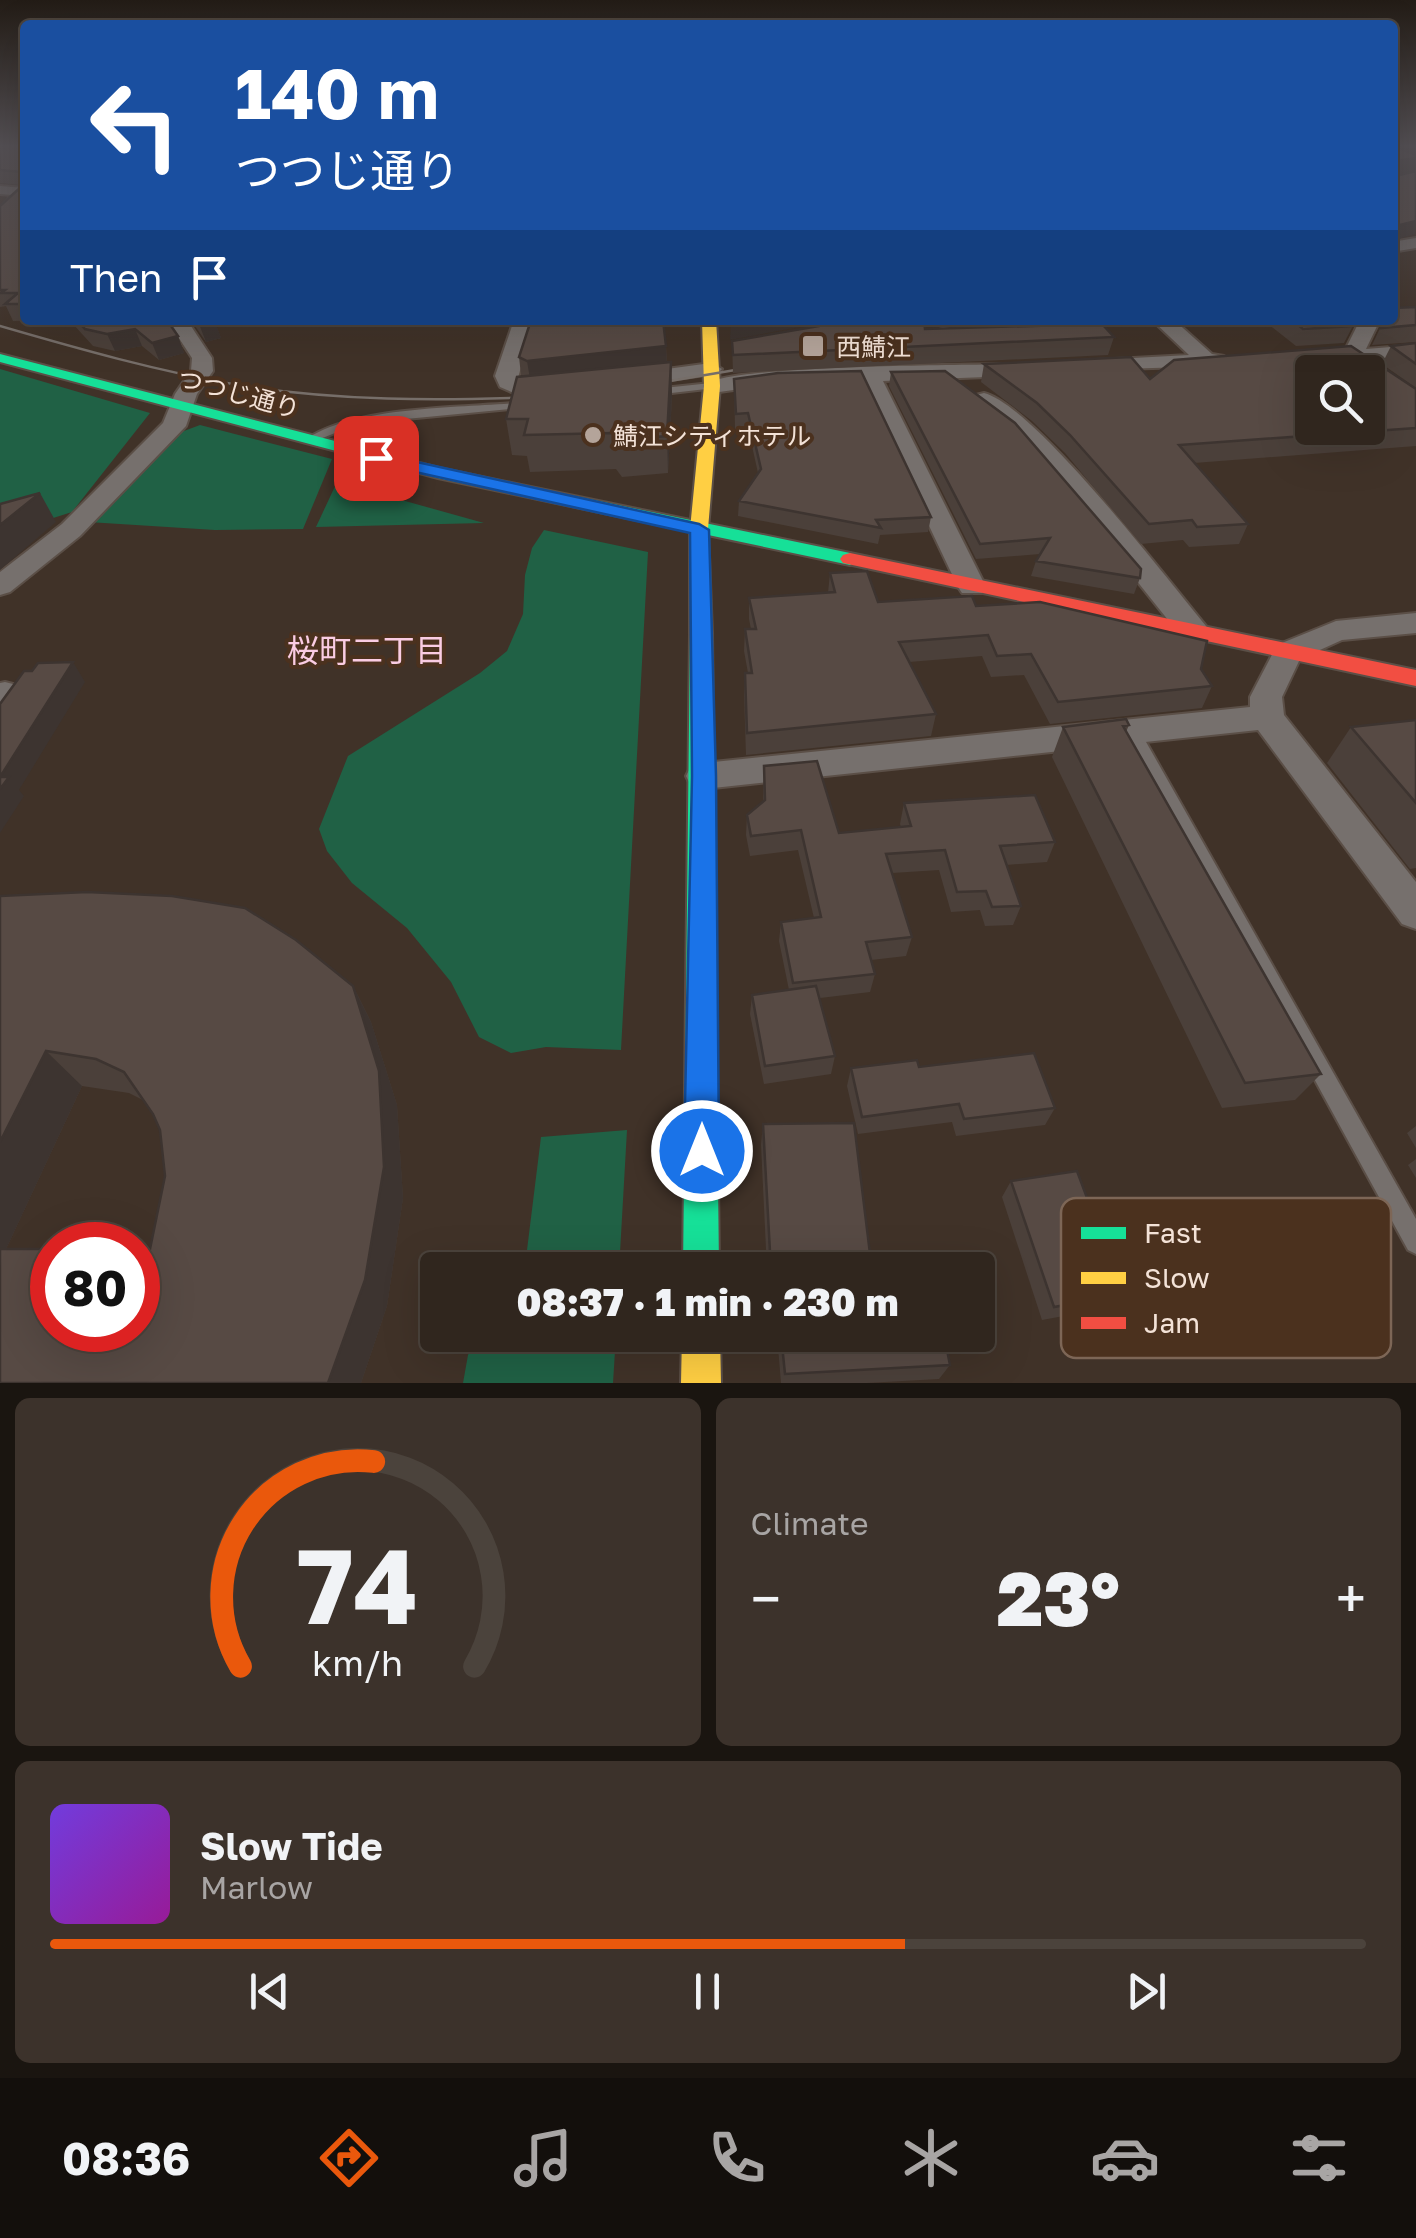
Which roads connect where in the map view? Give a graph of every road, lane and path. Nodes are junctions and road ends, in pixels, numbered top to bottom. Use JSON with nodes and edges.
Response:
{"nodes":[{"id":1,"x":0,"y":219,"type":"edge"},
{"id":2,"x":20,"y":228,"type":"edge"},
{"id":3,"x":180,"y":325,"type":"edge"},
{"id":4,"x":522,"y":325,"type":"edge"},
{"id":5,"x":710,"y":325,"type":"edge"},
{"id":6,"x":1168,"y":325,"type":"edge"},
{"id":7,"x":1366,"y":325,"type":"edge"},
{"id":8,"x":1416,"y":351,"type":"edge"},
{"id":9,"x":1346,"y":354,"type":"joint"},
{"id":10,"x":0,"y":358,"type":"edge"},
{"id":11,"x":1243,"y":358,"type":"edge"},
{"id":12,"x":1206,"y":360,"type":"junction"},
{"id":13,"x":715,"y":364,"type":"junction"},
{"id":14,"x":949,"y":374,"type":"junction"},
{"id":15,"x":870,"y":377,"type":"junction"},
{"id":16,"x":609,"y":382,"type":"edge"},
{"id":17,"x":574,"y":386,"type":"edge"},
{"id":18,"x":636,"y":394,"type":"edge"},
{"id":19,"x":541,"y":404,"type":"edge"},
{"id":20,"x":183,"y":408,"type":"junction"},
{"id":21,"x":310,"y":440,"type":"junction"},
{"id":22,"x":699,"y":530,"type":"junction"},
{"id":23,"x":0,"y":586,"type":"edge"},
{"id":24,"x":972,"y":587,"type":"junction"},
{"id":25,"x":1416,"y":623,"type":"edge"},
{"id":26,"x":1195,"y":633,"type":"junction"},
{"id":27,"x":1288,"y":652,"type":"junction"},
{"id":28,"x":1416,"y":678,"type":"edge"},
{"id":29,"x":1267,"y":717,"type":"junction"},
{"id":30,"x":1131,"y":730,"type":"junction"},
{"id":31,"x":704,"y":776,"type":"junction"},
{"id":32,"x":1416,"y":912,"type":"edge"},
{"id":33,"x":1416,"y":1242,"type":"edge"},
{"id":34,"x":702,"y":1252,"type":"edge"},
{"id":35,"x":702,"y":1352,"type":"edge"},
{"id":36,"x":702,"y":1383,"type":"edge"}],
"edges":[{"from":1,"to":2,"type":"street"},
{"from":3,"to":20,"type":"street"},
{"from":4,"to":17,"type":"street"},
{"from":5,"to":13,"type":"main road"},
{"from":6,"to":12,"type":"street"},
{"from":7,"to":9,"type":"street"},
{"from":8,"to":9,"type":"street"},
{"from":10,"to":20,"type":"main road","name":"つつじ通り"},
{"from":11,"to":12,"type":"street"},
{"from":12,"to":14,"type":"street"},
{"from":13,"to":15,"type":"street"},
{"from":13,"to":16,"type":"street"},
{"from":13,"to":18,"type":"lane"},
{"from":13,"to":22,"type":"main road"},
{"from":14,"to":15,"type":"street"},
{"from":14,"to":26,"type":"street"},
{"from":15,"to":24,"type":"street"},
{"from":19,"to":21,"type":"lane"},
{"from":20,"to":21,"type":"main road","name":"つつじ通り"},
{"from":20,"to":23,"type":"street"},
{"from":21,"to":22,"type":"main road","name":"つつじ通り"},
{"from":22,"to":24,"type":"main road","name":"つつじ通り"},
{"from":22,"to":31,"type":"main road"},
{"from":24,"to":26,"type":"main road","name":"つつじ通り"},
{"from":25,"to":27,"type":"street"},
{"from":26,"to":27,"type":"main road","name":"つつじ通り"},
{"from":27,"to":28,"type":"main road","name":"つつじ通り"},
{"from":27,"to":29,"type":"street"},
{"from":29,"to":30,"type":"street"},
{"from":29,"to":32,"type":"street"},
{"from":30,"to":31,"type":"street"},
{"from":30,"to":33,"type":"lane"},
{"from":31,"to":34,"type":"main road"},
{"from":35,"to":36,"type":"main road"}]}
